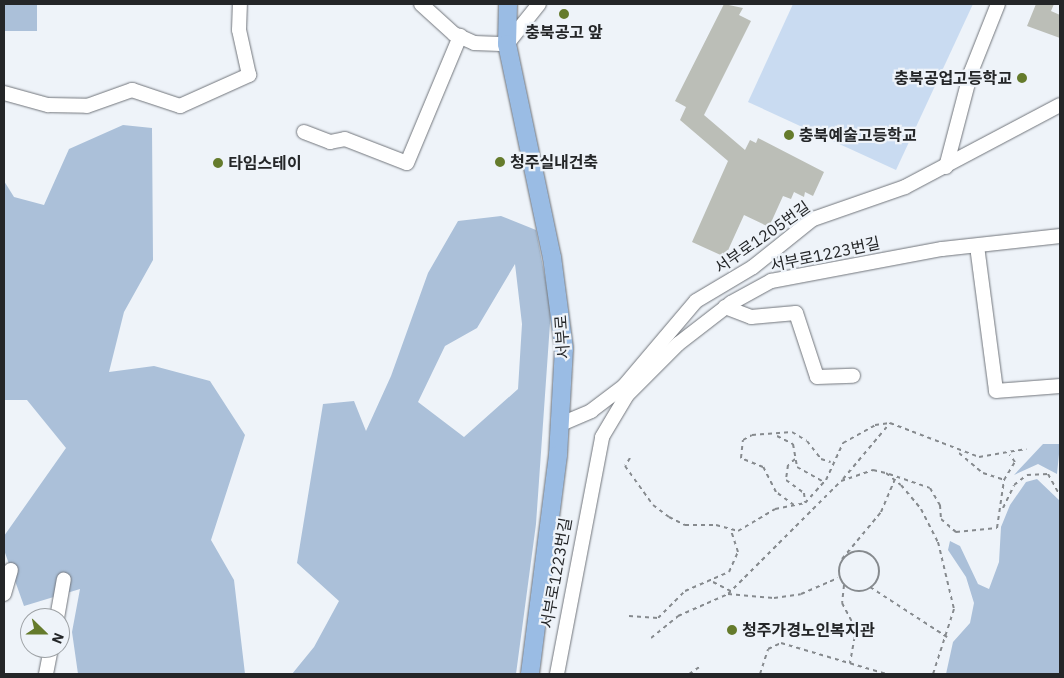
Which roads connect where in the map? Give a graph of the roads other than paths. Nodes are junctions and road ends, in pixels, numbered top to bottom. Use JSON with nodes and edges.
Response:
{"nodes":[{"id":1,"x":240,"y":4,"type":"edge"},
{"id":2,"x":421,"y":4,"type":"edge"},
{"id":3,"x":508,"y":4,"type":"edge"},
{"id":4,"x":539,"y":4,"type":"edge"},
{"id":5,"x":998,"y":4,"type":"edge"},
{"id":6,"x":460,"y":36,"type":"junction"},
{"id":7,"x":507,"y":44,"type":"junction"},
{"id":8,"x":4,"y":92,"type":"edge"},
{"id":9,"x":1060,"y":105,"type":"edge"},
{"id":10,"x":304,"y":132,"type":"dead end"},
{"id":11,"x":946,"y":167,"type":"junction"},
{"id":12,"x":1060,"y":236,"type":"edge"},
{"id":13,"x":978,"y":246,"type":"junction"},
{"id":14,"x":725,"y":308,"type":"junction"},
{"id":15,"x":666,"y":335,"type":"junction"},
{"id":16,"x":675,"y":346,"type":"junction"},
{"id":17,"x":853,"y":376,"type":"dead end"},
{"id":18,"x":1060,"y":386,"type":"edge"},
{"id":19,"x":561,"y":424,"type":"junction"},
{"id":20,"x":11,"y":570,"type":"dead end"},
{"id":21,"x":64,"y":580,"type":"dead end"},
{"id":22,"x":4,"y":594,"type":"edge"},
{"id":23,"x":59,"y":608,"type":"edge"},
{"id":24,"x":49,"y":658,"type":"edge"},
{"id":25,"x":46,"y":674,"type":"edge"},
{"id":26,"x":530,"y":674,"type":"edge"},
{"id":27,"x":557,"y":674,"type":"edge"}],
"edges":[{"from":1,"to":8,"type":"street"},
{"from":2,"to":6,"type":"street"},
{"from":3,"to":7,"type":"main road","name":"서부로"},
{"from":4,"to":7,"type":"street"},
{"from":5,"to":11,"type":"street"},
{"from":6,"to":7,"type":"street"},
{"from":6,"to":10,"type":"street"},
{"from":7,"to":19,"type":"main road","name":"서부로"},
{"from":9,"to":11,"type":"street"},
{"from":11,"to":15,"type":"street","name":"서부로1205번길"},
{"from":12,"to":13,"type":"street","name":"서부로1223번길"},
{"from":13,"to":14,"type":"street","name":"서부로1223번길"},
{"from":13,"to":18,"type":"street"},
{"from":14,"to":16,"type":"street","name":"서부로1223번길"},
{"from":14,"to":17,"type":"street"},
{"from":15,"to":16,"type":"street"},
{"from":15,"to":19,"type":"street","name":"서부로1205번길"},
{"from":16,"to":27,"type":"street","name":"서부로1223번길"},
{"from":19,"to":26,"type":"main road","name":"서부로"},
{"from":20,"to":22,"type":"street"},
{"from":21,"to":23,"type":"street"},
{"from":24,"to":25,"type":"street"}]}
